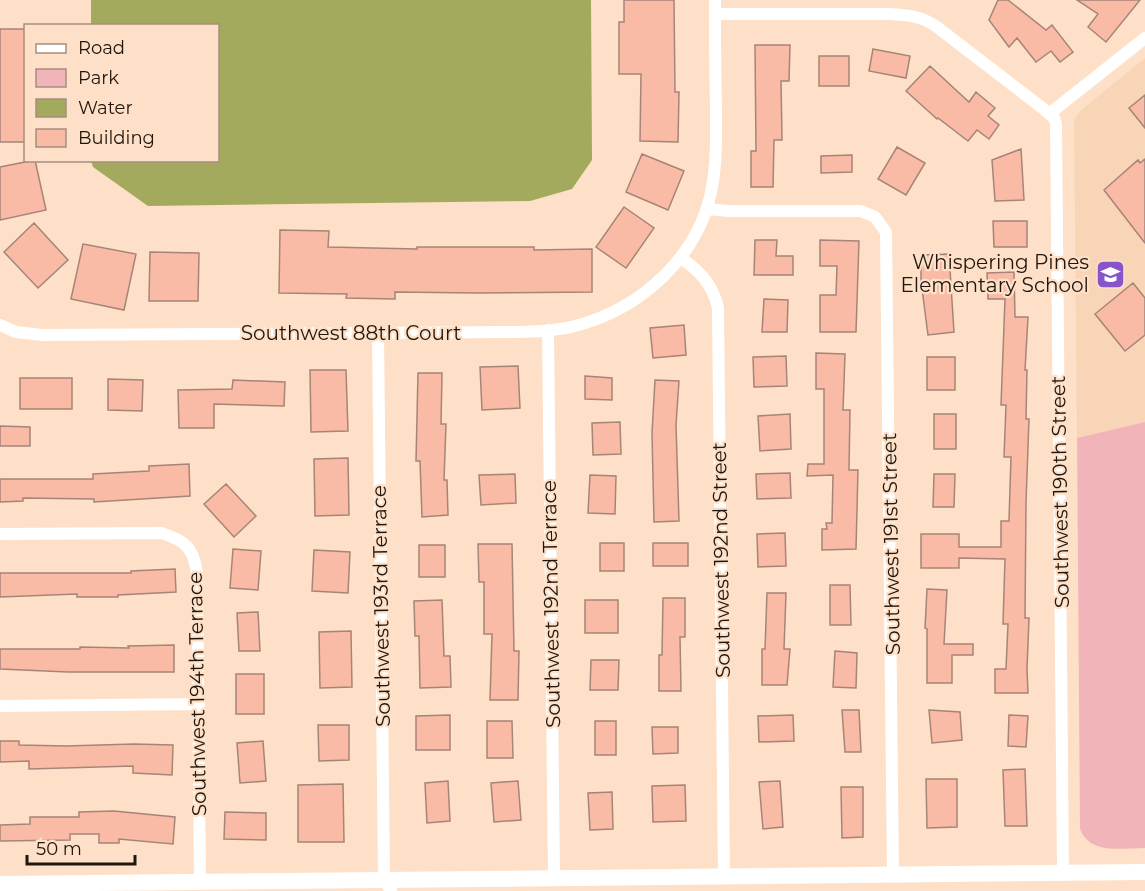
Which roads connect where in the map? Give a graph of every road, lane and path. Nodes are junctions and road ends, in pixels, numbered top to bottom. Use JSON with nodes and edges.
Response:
{"nodes":[{"id":1,"x":715,"y":0,"type":"edge"},
{"id":2,"x":715,"y":14,"type":"junction"},
{"id":3,"x":1145,"y":38,"type":"edge"},
{"id":4,"x":1049,"y":114,"type":"junction"},
{"id":5,"x":707,"y":209,"type":"junction"},
{"id":6,"x":681,"y":258,"type":"junction"},
{"id":7,"x":0,"y":325,"type":"edge"},
{"id":8,"x":548,"y":330,"type":"junction"},
{"id":9,"x":378,"y":333,"type":"junction"},
{"id":10,"x":0,"y":534,"type":"edge"},
{"id":11,"x":199,"y":704,"type":"junction"},
{"id":12,"x":0,"y":706,"type":"edge"},
{"id":13,"x":1063,"y":872,"type":"junction"},
{"id":14,"x":1145,"y":872,"type":"edge"},
{"id":15,"x":893,"y":875,"type":"junction"},
{"id":16,"x":724,"y":877,"type":"junction"},
{"id":17,"x":554,"y":878,"type":"junction"},
{"id":18,"x":200,"y":882,"type":"junction"},
{"id":19,"x":0,"y":884,"type":"edge"},
{"id":20,"x":383,"y":887,"type":"edge"}],
"edges":[{"from":1,"to":2,"type":"street","name":"Southwest 88th Court"},
{"from":2,"to":4,"type":"street"},
{"from":2,"to":5,"type":"street","name":"Southwest 88th Court"},
{"from":3,"to":4,"type":"street"},
{"from":4,"to":13,"type":"street","name":"Southwest 190th Street"},
{"from":5,"to":6,"type":"street","name":"Southwest 88th Court"},
{"from":5,"to":15,"type":"street","name":"Southwest 191st Street"},
{"from":6,"to":8,"type":"street","name":"Southwest 88th Court"},
{"from":6,"to":16,"type":"street","name":"Southwest 192nd Street"},
{"from":7,"to":9,"type":"street","name":"Southwest 88th Court"},
{"from":8,"to":9,"type":"street","name":"Southwest 88th Court"},
{"from":8,"to":17,"type":"street","name":"Southwest 192nd Terrace"},
{"from":9,"to":20,"type":"street","name":"Southwest 193rd Terrace"},
{"from":10,"to":11,"type":"street","name":"Southwest 194th Terrace"},
{"from":11,"to":12,"type":"street"},
{"from":11,"to":18,"type":"street","name":"Southwest 194th Terrace"},
{"from":13,"to":14,"type":"street"},
{"from":13,"to":15,"type":"street"},
{"from":15,"to":16,"type":"street"},
{"from":16,"to":17,"type":"street"},
{"from":17,"to":20,"type":"street"},
{"from":18,"to":19,"type":"street"},
{"from":18,"to":20,"type":"street"}]}
